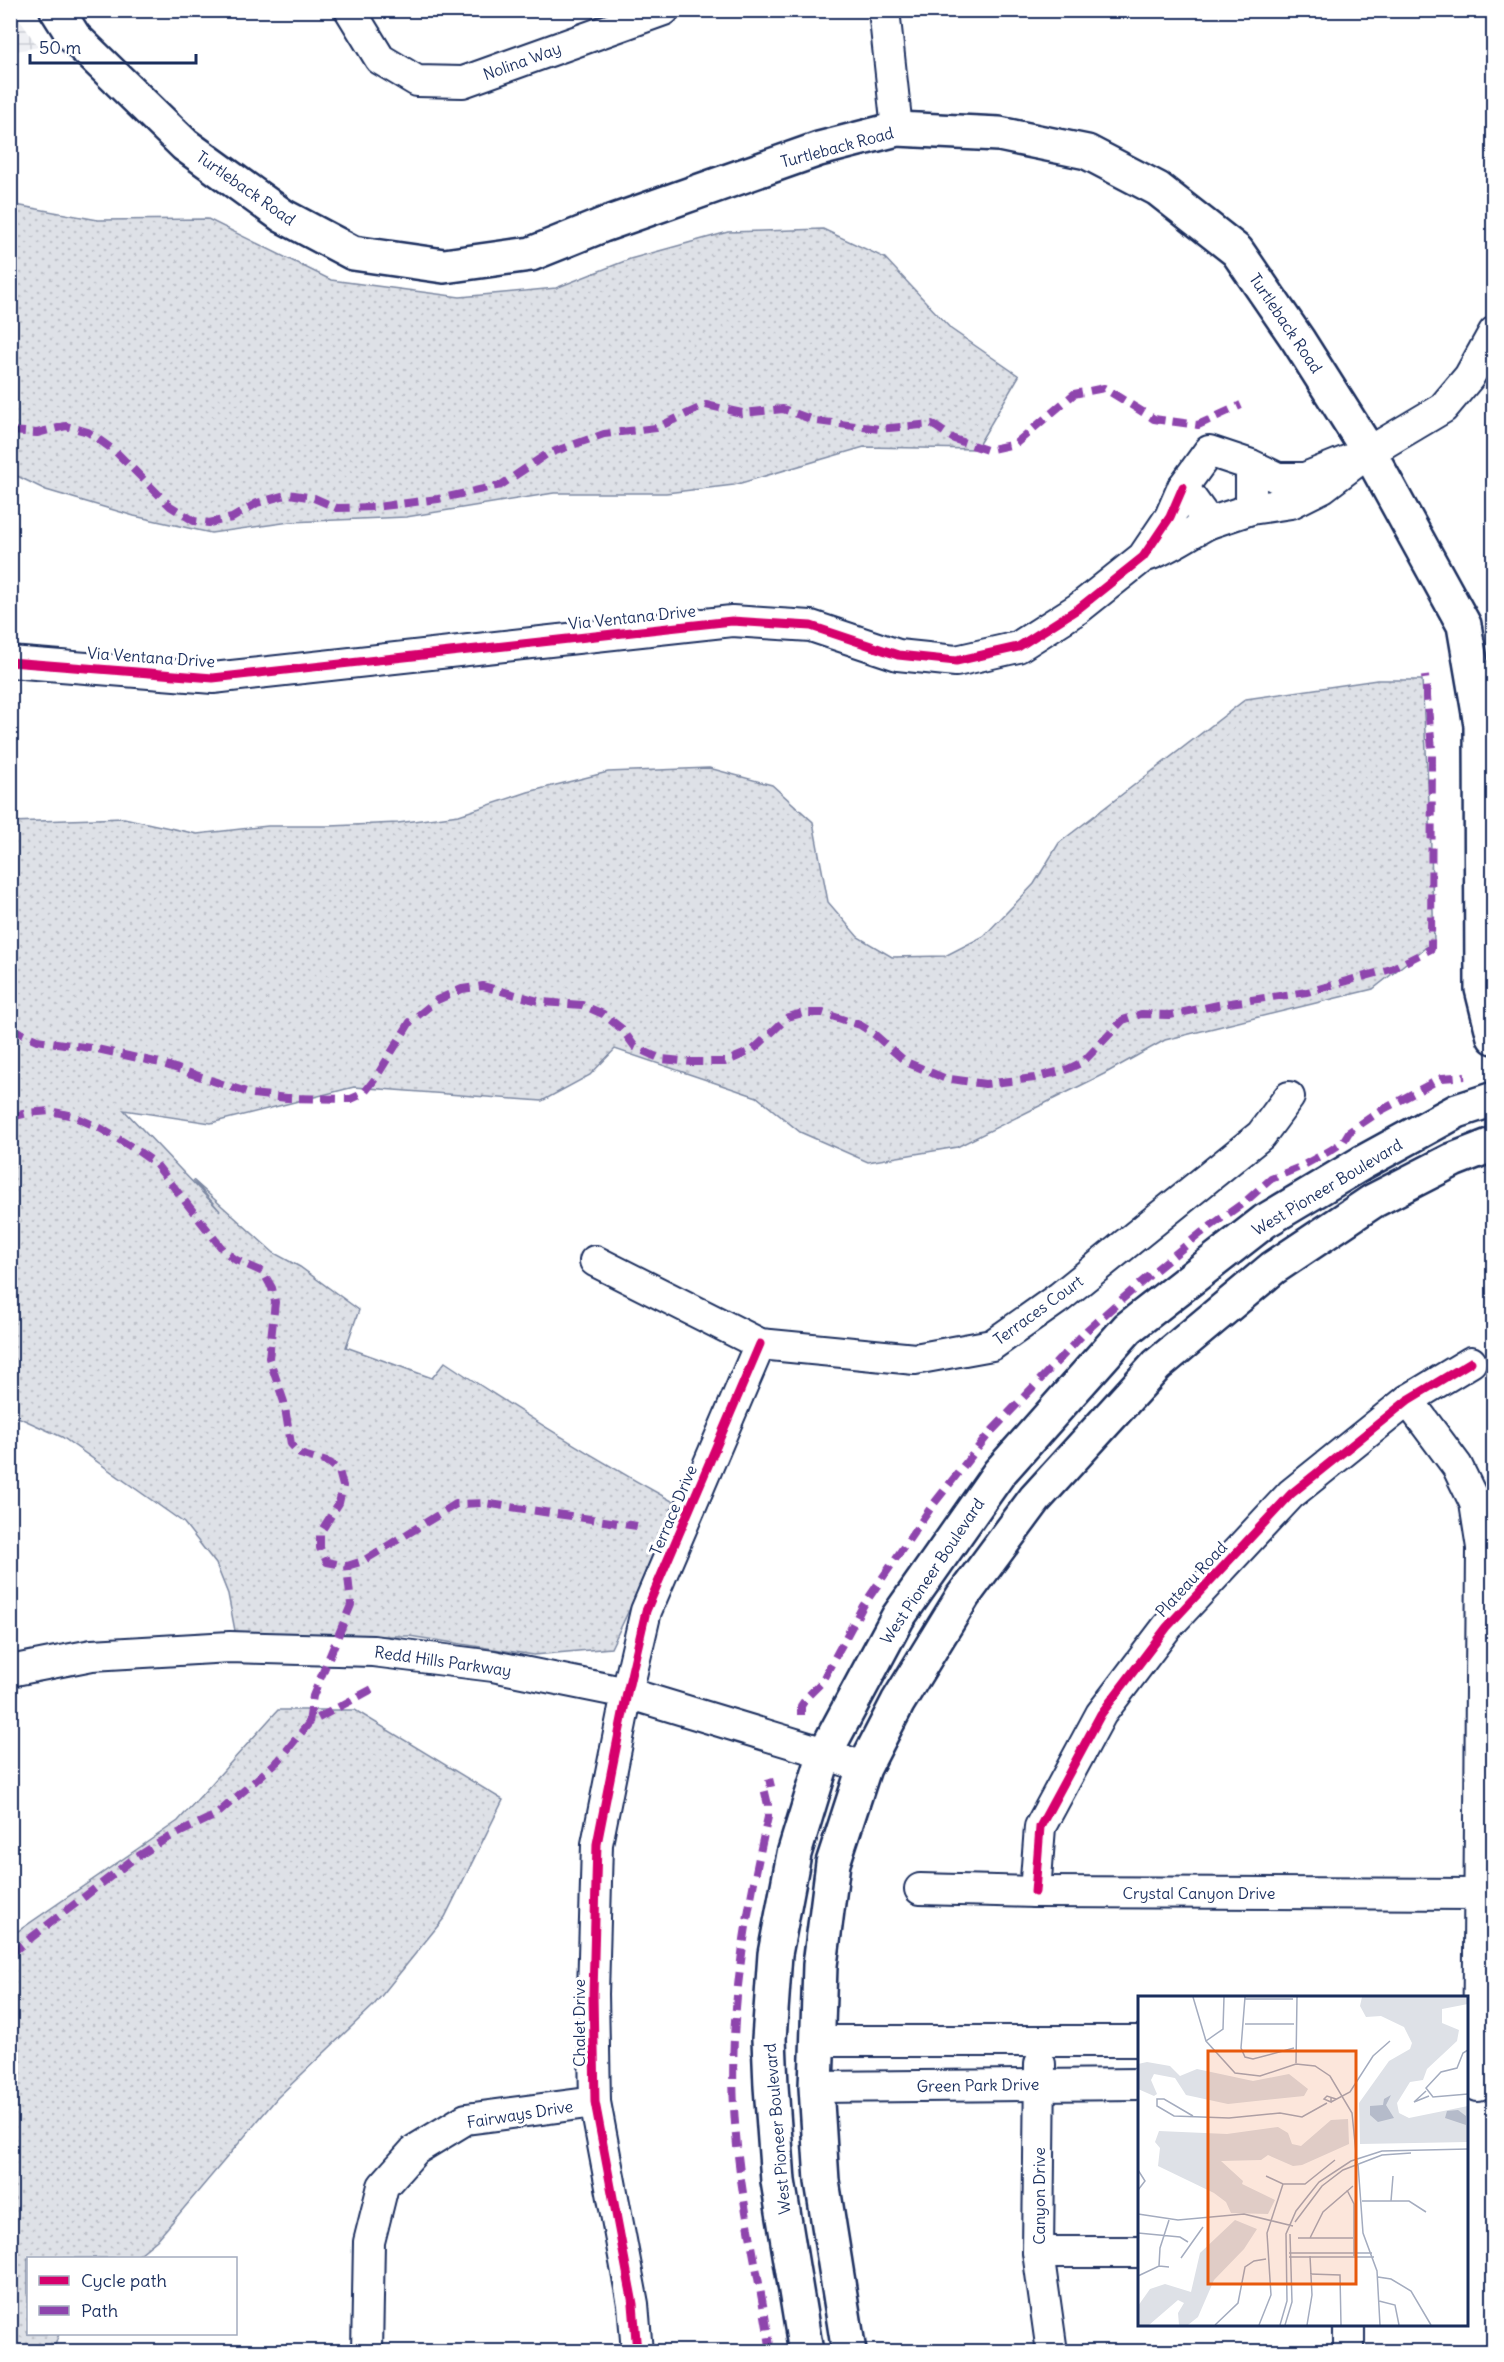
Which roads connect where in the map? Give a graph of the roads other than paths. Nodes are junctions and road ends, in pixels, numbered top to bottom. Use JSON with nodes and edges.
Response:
{"nodes":[{"id":1,"x":57,"y":10,"type":"edge"},
{"id":2,"x":350,"y":10,"type":"edge"},
{"id":3,"x":664,"y":10,"type":"edge"},
{"id":4,"x":884,"y":10,"type":"edge"},
{"id":5,"x":897,"y":129,"type":"junction"},
{"id":6,"x":1494,"y":332,"type":"edge"},
{"id":7,"x":1369,"y":452,"type":"junction"},
{"id":8,"x":1251,"y":465,"type":"junction"},
{"id":9,"x":1183,"y":487,"type":"junction"},
{"id":10,"x":1251,"y":509,"type":"junction"},
{"id":11,"x":1209,"y":523,"type":"junction"},
{"id":12,"x":1143,"y":557,"type":"junction"},
{"id":13,"x":10,"y":662,"type":"edge"},
{"id":14,"x":1494,"y":1037,"type":"edge"},
{"id":15,"x":1289,"y":1097,"type":"dead end"},
{"id":16,"x":1494,"y":1099,"type":"edge"},
{"id":17,"x":1494,"y":1144,"type":"edge"},
{"id":18,"x":595,"y":1261,"type":"dead end"},
{"id":19,"x":760,"y":1344,"type":"junction"},
{"id":20,"x":1471,"y":1362,"type":"dead end"},
{"id":21,"x":1408,"y":1400,"type":"junction"},
{"id":22,"x":10,"y":1671,"type":"edge"},
{"id":23,"x":627,"y":1693,"type":"junction"},
{"id":24,"x":825,"y":1753,"type":"junction"},
{"id":25,"x":864,"y":1768,"type":"junction"},
{"id":26,"x":920,"y":1889,"type":"dead end"},
{"id":27,"x":1035,"y":1892,"type":"junction"},
{"id":28,"x":1478,"y":1894,"type":"junction"},
{"id":29,"x":1041,"y":2040,"type":"junction"},
{"id":30,"x":817,"y":2041,"type":"junction"},
{"id":31,"x":1138,"y":2041,"type":"edge"},
{"id":32,"x":1480,"y":2045,"type":"edge"},
{"id":33,"x":1040,"y":2084,"type":"junction"},
{"id":34,"x":1138,"y":2084,"type":"edge"},
{"id":35,"x":1479,"y":2086,"type":"edge"},
{"id":36,"x":816,"y":2087,"type":"junction"},
{"id":37,"x":595,"y":2102,"type":"junction"},
{"id":38,"x":1038,"y":2252,"type":"junction"},
{"id":39,"x":1138,"y":2252,"type":"edge"},
{"id":40,"x":1348,"y":2326,"type":"edge"},
{"id":41,"x":367,"y":2352,"type":"edge"},
{"id":42,"x":637,"y":2352,"type":"edge"},
{"id":43,"x":806,"y":2352,"type":"edge"},
{"id":44,"x":849,"y":2352,"type":"edge"},
{"id":45,"x":1052,"y":2352,"type":"edge"},
{"id":46,"x":1349,"y":2352,"type":"edge"}],
"edges":[{"from":1,"to":5,"type":"main road","name":"Turtleback Road"},
{"from":2,"to":3,"type":"street","name":"Nolina Way"},
{"from":4,"to":5,"type":"street"},
{"from":5,"to":7,"type":"main road","name":"Turtleback Road"},
{"from":6,"to":7,"type":"street"},
{"from":7,"to":8,"type":"street"},
{"from":7,"to":10,"type":"street"},
{"from":7,"to":14,"type":"main road","name":"Turtleback Road"},
{"from":8,"to":9,"type":"street"},
{"from":8,"to":10,"type":"street"},
{"from":9,"to":11,"type":"street"},
{"from":9,"to":12,"type":"street","name":"Via Ventana Drive"},
{"from":10,"to":11,"type":"street"},
{"from":11,"to":12,"type":"street","name":"Via Ventana Drive"},
{"from":12,"to":13,"type":"street","name":"Via Ventana Drive"},
{"from":15,"to":19,"type":"street","name":"Terraces Court"},
{"from":16,"to":24,"type":"main road","name":"West Pioneer Boulevard"},
{"from":17,"to":25,"type":"main road"},
{"from":18,"to":19,"type":"street","name":"Terraces Court"},
{"from":19,"to":23,"type":"street","name":"Terrace Drive"},
{"from":20,"to":21,"type":"street","name":"Plateau Road"},
{"from":21,"to":27,"type":"street","name":"Plateau Road"},
{"from":21,"to":28,"type":"street"},
{"from":22,"to":23,"type":"street","name":"Redd Hills Parkway"},
{"from":23,"to":24,"type":"street","name":"Redd Hills Parkway"},
{"from":23,"to":37,"type":"street","name":"Chalet Drive"},
{"from":24,"to":25,"type":"street","name":"Redd Hills Parkway"},
{"from":24,"to":43,"type":"main road","name":"West Pioneer Boulevard"},
{"from":25,"to":30,"type":"main road"},
{"from":26,"to":27,"type":"street","name":"Crystal Canyon Drive"},
{"from":27,"to":28,"type":"street","name":"Crystal Canyon Drive"},
{"from":28,"to":32,"type":"street"},
{"from":29,"to":30,"type":"street"},
{"from":29,"to":31,"type":"street"},
{"from":29,"to":33,"type":"street","name":"Canyon Drive"},
{"from":30,"to":36,"type":"main road"},
{"from":32,"to":35,"type":"street"},
{"from":33,"to":34,"type":"street","name":"Green Park Drive"},
{"from":33,"to":36,"type":"street","name":"Green Park Drive"},
{"from":33,"to":38,"type":"street","name":"Canyon Drive"},
{"from":36,"to":44,"type":"main road"},
{"from":37,"to":41,"type":"street","name":"Fairways Drive"},
{"from":37,"to":42,"type":"street","name":"Chalet Drive"},
{"from":38,"to":39,"type":"street"},
{"from":38,"to":45,"type":"street","name":"Canyon Drive"},
{"from":40,"to":46,"type":"street"}]}
